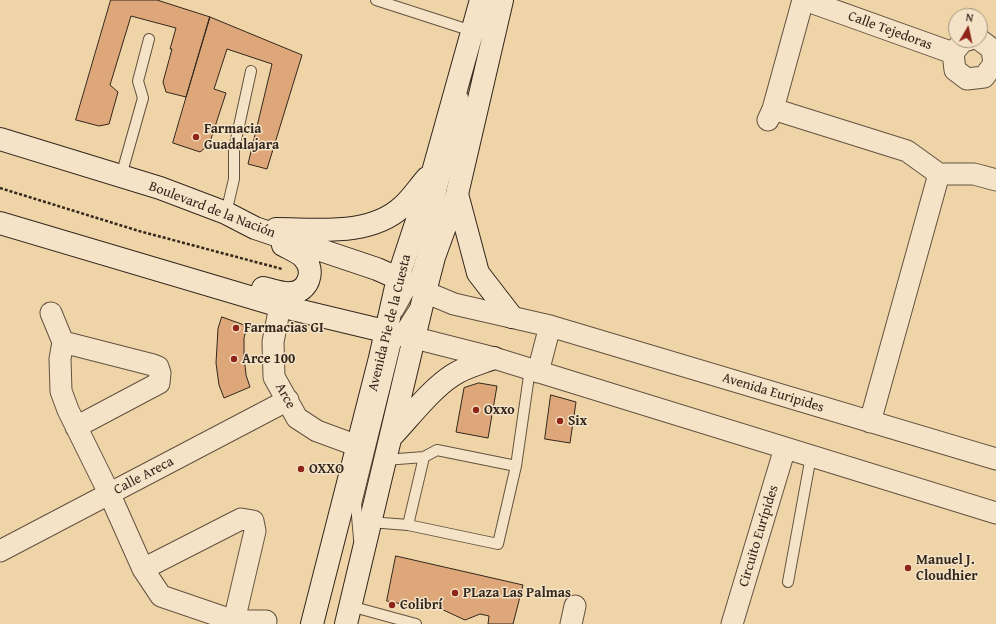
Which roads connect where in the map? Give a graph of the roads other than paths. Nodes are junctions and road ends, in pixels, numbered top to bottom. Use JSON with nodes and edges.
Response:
{"nodes":[{"id":1,"x":376,"y":0,"type":"edge"},
{"id":2,"x":481,"y":0,"type":"edge"},
{"id":3,"x":502,"y":0,"type":"edge"},
{"id":4,"x":804,"y":0,"type":"edge"},
{"id":5,"x":472,"y":31,"type":"junction"},
{"id":6,"x":149,"y":38,"type":"dead end"},
{"id":7,"x":948,"y":43,"type":"edge"},
{"id":8,"x":988,"y":46,"type":"edge"},
{"id":9,"x":960,"y":48,"type":"edge"},
{"id":10,"x":466,"y":56,"type":"junction"},
{"id":11,"x":995,"y":65,"type":"edge"},
{"id":12,"x":252,"y":71,"type":"dead end"},
{"id":13,"x":0,"y":139,"type":"edge"},
{"id":14,"x":433,"y":172,"type":"junction"},
{"id":15,"x":939,"y":174,"type":"junction"},
{"id":16,"x":122,"y":176,"type":"junction"},
{"id":17,"x":996,"y":180,"type":"edge"},
{"id":18,"x":457,"y":194,"type":"junction"},
{"id":19,"x":226,"y":213,"type":"junction"},
{"id":20,"x":0,"y":223,"type":"edge"},
{"id":21,"x":255,"y":228,"type":"junction"},
{"id":22,"x":123,"y":259,"type":"junction"},
{"id":23,"x":412,"y":285,"type":"junction"},
{"id":24,"x":280,"y":306,"type":"junction"},
{"id":25,"x":50,"y":313,"type":"dead end"},
{"id":26,"x":512,"y":317,"type":"junction"},
{"id":27,"x":550,"y":326,"type":"junction"},
{"id":28,"x":400,"y":335,"type":"junction"},
{"id":29,"x":64,"y":342,"type":"junction"},
{"id":30,"x":494,"y":358,"type":"junction"},
{"id":31,"x":534,"y":371,"type":"junction"},
{"id":32,"x":288,"y":400,"type":"junction"},
{"id":33,"x":870,"y":422,"type":"junction"},
{"id":34,"x":76,"y":427,"type":"junction"},
{"id":35,"x":390,"y":438,"type":"junction"},
{"id":36,"x":358,"y":446,"type":"junction"},
{"id":37,"x":785,"y":448,"type":"junction"},
{"id":38,"x":811,"y":456,"type":"junction"},
{"id":39,"x":424,"y":457,"type":"junction"},
{"id":40,"x":996,"y":458,"type":"edge"},
{"id":41,"x":385,"y":460,"type":"junction"},
{"id":42,"x":516,"y":466,"type":"junction"},
{"id":43,"x":883,"y":478,"type":"junction"},
{"id":44,"x":110,"y":495,"type":"junction"},
{"id":45,"x":996,"y":504,"type":"edge"},
{"id":46,"x":996,"y":513,"type":"edge"},
{"id":47,"x":370,"y":522,"type":"junction"},
{"id":48,"x":408,"y":525,"type":"junction"},
{"id":49,"x":0,"y":552,"type":"edge"},
{"id":50,"x":360,"y":563,"type":"junction"},
{"id":51,"x":143,"y":568,"type":"junction"},
{"id":52,"x":788,"y":582,"type":"dead end"},
{"id":53,"x":348,"y":615,"type":"edge"},
{"id":54,"x":234,"y":621,"type":"junction"},
{"id":55,"x":266,"y":621,"type":"dead end"},
{"id":56,"x":312,"y":624,"type":"edge"},
{"id":57,"x":413,"y":624,"type":"edge"},
{"id":58,"x":416,"y":624,"type":"edge"},
{"id":59,"x":732,"y":624,"type":"edge"}],
"edges":[{"from":1,"to":5,"type":"lane"},
{"from":2,"to":5,"type":"main road","name":"Avenida Pie de la Cuesta"},
{"from":3,"to":18,"type":"main road","name":"Avenida Pie de la Cuesta"},
{"from":4,"to":7,"type":"street","name":"Calle Tejedoras"},
{"from":4,"to":15,"type":"street"},
{"from":5,"to":10,"type":"main road","name":"Avenida Pie de la Cuesta"},
{"from":6,"to":16,"type":"lane"},
{"from":8,"to":11,"type":"street","name":"Calle Tejedoras"},
{"from":9,"to":11,"type":"street","name":"Calle Tejedoras"},
{"from":10,"to":14,"type":"main road","name":"Avenida Pie de la Cuesta"},
{"from":10,"to":23,"type":"lane"},
{"from":12,"to":19,"type":"lane"},
{"from":13,"to":16,"type":"main road","name":"Boulevard de la Nación"},
{"from":14,"to":21,"type":"main road"},
{"from":14,"to":23,"type":"main road","name":"Avenida Pie de la Cuesta"},
{"from":15,"to":17,"type":"street"},
{"from":15,"to":33,"type":"street"},
{"from":16,"to":19,"type":"main road","name":"Boulevard de la Nación"},
{"from":18,"to":23,"type":"main road","name":"Avenida Pie de la Cuesta"},
{"from":18,"to":26,"type":"main road"},
{"from":19,"to":21,"type":"main road","name":"Boulevard de la Nación"},
{"from":20,"to":22,"type":"main road"},
{"from":21,"to":22,"type":"main road"},
{"from":21,"to":23,"type":"main road","name":"Boulevard de la Nación"},
{"from":22,"to":24,"type":"main road"},
{"from":23,"to":26,"type":"street","name":"Avenida Euripides"},
{"from":23,"to":28,"type":"main road","name":"Avenida Pie de la Cuesta"},
{"from":23,"to":28,"type":"main road","name":"Avenida Pie de la Cuesta"},
{"from":24,"to":28,"type":"main road"},
{"from":24,"to":32,"type":"street","name":"Arce"},
{"from":25,"to":29,"type":"street"},
{"from":26,"to":27,"type":"street","name":"Avenida Euripides"},
{"from":27,"to":31,"type":"street"},
{"from":27,"to":33,"type":"street","name":"Avenida Euripides"},
{"from":28,"to":30,"type":"street"},
{"from":28,"to":35,"type":"main road","name":"Avenida Pie de la Cuesta"},
{"from":28,"to":36,"type":"main road","name":"Avenida Pie de la Cuesta"},
{"from":28,"to":50,"type":"lane"},
{"from":29,"to":34,"type":"street"},
{"from":29,"to":34,"type":"street"},
{"from":30,"to":31,"type":"street"},
{"from":30,"to":35,"type":"main road"},
{"from":31,"to":37,"type":"street"},
{"from":31,"to":42,"type":"lane"},
{"from":32,"to":36,"type":"street","name":"Arce"},
{"from":32,"to":44,"type":"street","name":"Calle Areca"},
{"from":33,"to":40,"type":"street","name":"Avenida Euripides"},
{"from":34,"to":44,"type":"street"},
{"from":35,"to":41,"type":"main road","name":"Avenida Pie de la Cuesta"},
{"from":36,"to":56,"type":"main road","name":"Avenida Pie de la Cuesta"},
{"from":37,"to":38,"type":"street"},
{"from":37,"to":59,"type":"street","name":"Circuito Eurípides"},
{"from":38,"to":43,"type":"street"},
{"from":38,"to":52,"type":"lane"},
{"from":39,"to":41,"type":"lane"},
{"from":39,"to":42,"type":"lane"},
{"from":39,"to":48,"type":"lane"},
{"from":41,"to":47,"type":"main road","name":"Avenida Pie de la Cuesta"},
{"from":42,"to":48,"type":"lane"},
{"from":43,"to":45,"type":"street"},
{"from":43,"to":46,"type":"street"},
{"from":44,"to":49,"type":"street","name":"Calle Areca"},
{"from":44,"to":51,"type":"street"},
{"from":47,"to":48,"type":"lane"},
{"from":47,"to":50,"type":"main road","name":"Avenida Pie de la Cuesta"},
{"from":50,"to":53,"type":"main road","name":"Avenida Pie de la Cuesta"},
{"from":51,"to":54,"type":"street"},
{"from":51,"to":54,"type":"street"},
{"from":53,"to":57,"type":"lane"},
{"from":54,"to":55,"type":"street"},
{"from":57,"to":58,"type":"lane"}]}
